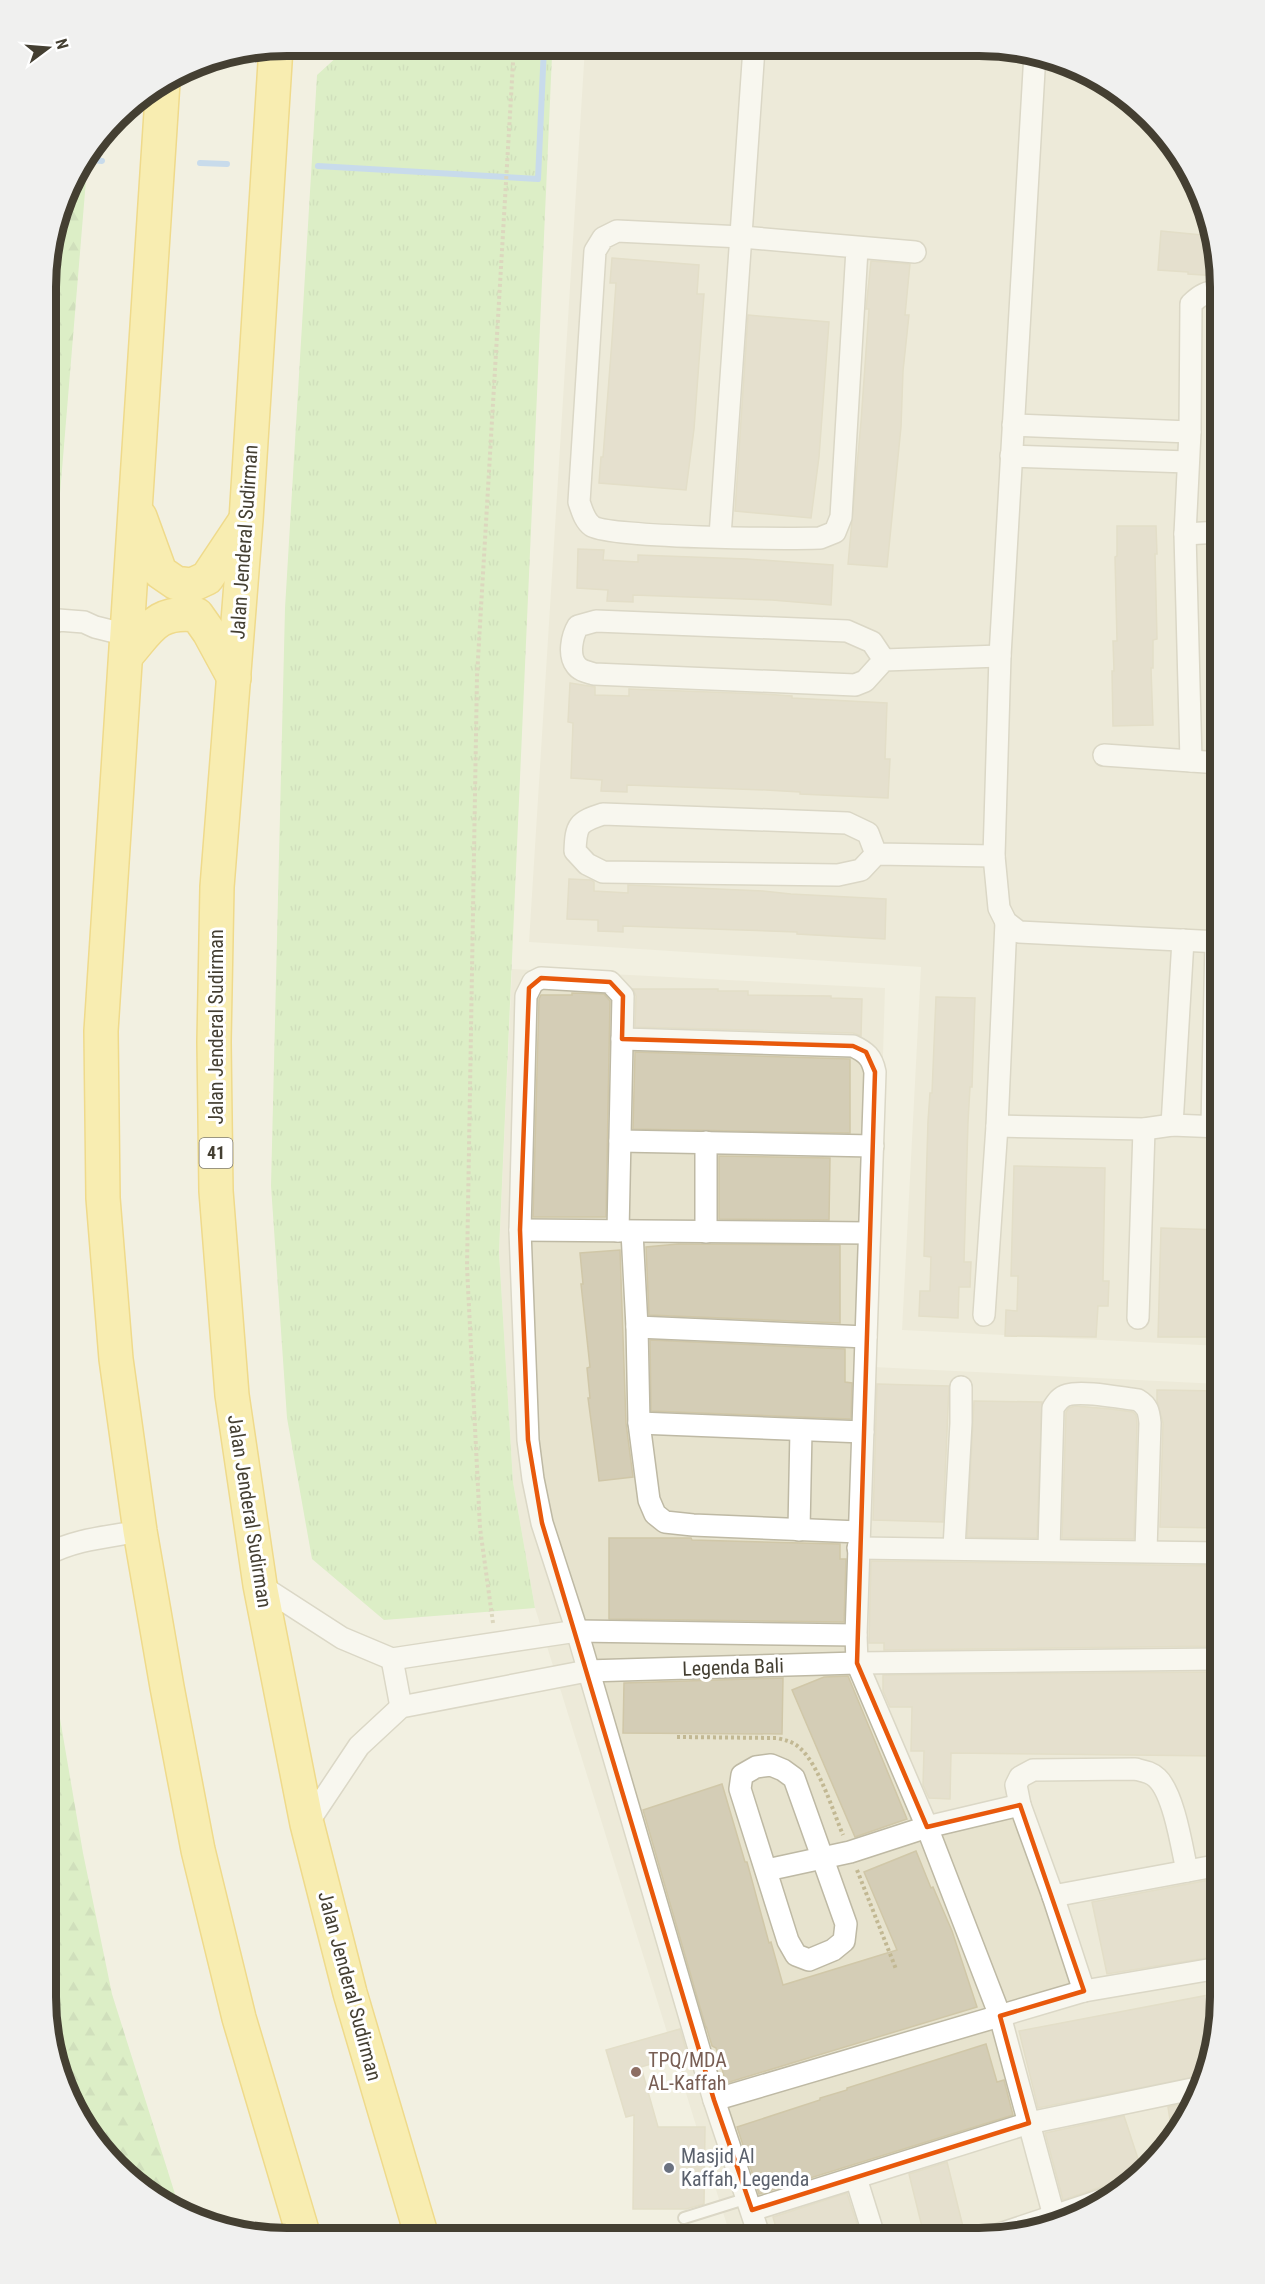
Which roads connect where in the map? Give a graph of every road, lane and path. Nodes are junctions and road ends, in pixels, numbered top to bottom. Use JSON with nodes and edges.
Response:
{"nodes":[{"id":1,"x":513,"y":55,"type":"edge"},
{"id":2,"x":754,"y":55,"type":"edge"},
{"id":3,"x":275,"y":56,"type":"edge"},
{"id":4,"x":1034,"y":62,"type":"edge"},
{"id":5,"x":162,"y":91,"type":"edge"},
{"id":6,"x":742,"y":237,"type":"junction"},
{"id":7,"x":857,"y":249,"type":"junction"},
{"id":8,"x":915,"y":252,"type":"dead end"},
{"id":9,"x":1210,"y":292,"type":"edge"},
{"id":10,"x":1013,"y":425,"type":"junction"},
{"id":11,"x":1190,"y":432,"type":"junction"},
{"id":12,"x":1011,"y":456,"type":"junction"},
{"id":13,"x":1188,"y":462,"type":"junction"},
{"id":14,"x":136,"y":504,"type":"junction"},
{"id":15,"x":246,"y":520,"type":"junction"},
{"id":16,"x":1210,"y":533,"type":"edge"},
{"id":17,"x":1185,"y":534,"type":"junction"},
{"id":18,"x":720,"y":536,"type":"junction"},
{"id":19,"x":56,"y":621,"type":"edge"},
{"id":20,"x":127,"y":646,"type":"junction"},
{"id":21,"x":1000,"y":656,"type":"junction"},
{"id":22,"x":884,"y":660,"type":"junction"},
{"id":23,"x":234,"y":678,"type":"junction"},
{"id":24,"x":1104,"y":755,"type":"dead end"},
{"id":25,"x":1191,"y":761,"type":"junction"},
{"id":26,"x":1210,"y":762,"type":"edge"},
{"id":27,"x":876,"y":854,"type":"junction"},
{"id":28,"x":994,"y":856,"type":"junction"},
{"id":29,"x":1006,"y":922,"type":"junction"},
{"id":30,"x":1183,"y":940,"type":"junction"},
{"id":31,"x":1210,"y":941,"type":"edge"},
{"id":32,"x":622,"y":1039,"type":"junction"},
{"id":33,"x":1172,"y":1125,"type":"junction"},
{"id":34,"x":997,"y":1126,"type":"junction"},
{"id":35,"x":1210,"y":1126,"type":"edge"},
{"id":36,"x":1144,"y":1129,"type":"junction"},
{"id":37,"x":620,"y":1141,"type":"junction"},
{"id":38,"x":706,"y":1143,"type":"junction"},
{"id":39,"x":873,"y":1146,"type":"junction"},
{"id":40,"x":520,"y":1230,"type":"junction"},
{"id":41,"x":625,"y":1231,"type":"junction"},
{"id":42,"x":706,"y":1232,"type":"junction"},
{"id":43,"x":869,"y":1233,"type":"junction"},
{"id":44,"x":984,"y":1315,"type":"dead end"},
{"id":45,"x":1138,"y":1318,"type":"dead end"},
{"id":46,"x":637,"y":1327,"type":"junction"},
{"id":47,"x":866,"y":1337,"type":"junction"},
{"id":48,"x":961,"y":1387,"type":"dead end"},
{"id":49,"x":639,"y":1423,"type":"junction"},
{"id":50,"x":801,"y":1430,"type":"junction"},
{"id":51,"x":862,"y":1432,"type":"junction"},
{"id":52,"x":799,"y":1530,"type":"junction"},
{"id":53,"x":140,"y":1531,"type":"junction"},
{"id":54,"x":859,"y":1540,"type":"junction"},
{"id":55,"x":56,"y":1548,"type":"edge"},
{"id":56,"x":954,"y":1548,"type":"junction"},
{"id":57,"x":1049,"y":1549,"type":"junction"},
{"id":58,"x":1146,"y":1550,"type":"junction"},
{"id":59,"x":1210,"y":1552,"type":"edge"},
{"id":60,"x":261,"y":1585,"type":"junction"},
{"id":61,"x":577,"y":1631,"type":"junction"},
{"id":62,"x":855,"y":1635,"type":"junction"},
{"id":63,"x":496,"y":1645,"type":"junction"},
{"id":64,"x":392,"y":1659,"type":"junction"},
{"id":65,"x":1210,"y":1659,"type":"edge"},
{"id":66,"x":857,"y":1663,"type":"junction"},
{"id":67,"x":587,"y":1671,"type":"junction"},
{"id":68,"x":401,"y":1707,"type":"junction"},
{"id":69,"x":677,"y":1737,"type":"dead end"},
{"id":70,"x":812,"y":1762,"type":"dead end"},
{"id":71,"x":1020,"y":1805,"type":"junction"},
{"id":72,"x":307,"y":1824,"type":"junction"},
{"id":73,"x":927,"y":1827,"type":"junction"},
{"id":74,"x":822,"y":1857,"type":"junction"},
{"id":75,"x":1210,"y":1866,"type":"edge"},
{"id":76,"x":767,"y":1870,"type":"junction"},
{"id":77,"x":1187,"y":1871,"type":"junction"},
{"id":78,"x":1053,"y":1896,"type":"junction"},
{"id":79,"x":1210,"y":1970,"type":"edge"},
{"id":80,"x":1084,"y":1991,"type":"junction"},
{"id":81,"x":1000,"y":2016,"type":"junction"},
{"id":82,"x":1191,"y":2089,"type":"edge"},
{"id":83,"x":714,"y":2100,"type":"junction"},
{"id":84,"x":1029,"y":2123,"type":"junction"},
{"id":85,"x":856,"y":2178,"type":"junction"},
{"id":86,"x":750,"y":2204,"type":"junction"},
{"id":87,"x":1054,"y":2216,"type":"edge"},
{"id":88,"x":684,"y":2218,"type":"dead end"},
{"id":89,"x":302,"y":2229,"type":"edge"},
{"id":90,"x":420,"y":2229,"type":"edge"},
{"id":91,"x":757,"y":2229,"type":"edge"},
{"id":92,"x":872,"y":2229,"type":"edge"}],
"edges":[{"from":1,"to":63,"type":"path"},
{"from":2,"to":6,"type":"street"},
{"from":3,"to":15,"type":"highway","name":"Jalan Jenderal Sudirman","number":"41"},
{"from":4,"to":10,"type":"street"},
{"from":5,"to":14,"type":"highway"},
{"from":6,"to":7,"type":"street"},
{"from":6,"to":18,"type":"street"},
{"from":6,"to":18,"type":"street"},
{"from":7,"to":8,"type":"street"},
{"from":7,"to":18,"type":"street"},
{"from":9,"to":11,"type":"street"},
{"from":10,"to":11,"type":"street"},
{"from":10,"to":12,"type":"street"},
{"from":11,"to":13,"type":"street"},
{"from":12,"to":13,"type":"street"},
{"from":12,"to":21,"type":"street"},
{"from":13,"to":17,"type":"street"},
{"from":14,"to":15,"type":"highway"},
{"from":14,"to":20,"type":"highway"},
{"from":15,"to":23,"type":"highway","name":"Jalan Jenderal Sudirman","number":"41"},
{"from":16,"to":17,"type":"street"},
{"from":17,"to":25,"type":"street"},
{"from":19,"to":20,"type":"street"},
{"from":20,"to":23,"type":"highway"},
{"from":20,"to":53,"type":"highway"},
{"from":21,"to":22,"type":"street"},
{"from":21,"to":28,"type":"street"},
{"from":22,"to":22,"type":"street"},
{"from":23,"to":60,"type":"highway","name":"Jalan Jenderal Sudirman","number":"41"},
{"from":24,"to":25,"type":"street"},
{"from":25,"to":26,"type":"street"},
{"from":27,"to":27,"type":"street"},
{"from":27,"to":28,"type":"street"},
{"from":28,"to":29,"type":"street"},
{"from":29,"to":30,"type":"street"},
{"from":29,"to":34,"type":"street"},
{"from":30,"to":31,"type":"street"},
{"from":30,"to":33,"type":"street"},
{"from":32,"to":37,"type":"street"},
{"from":32,"to":39,"type":"street"},
{"from":32,"to":40,"type":"street"},
{"from":33,"to":35,"type":"street"},
{"from":33,"to":36,"type":"street"},
{"from":34,"to":36,"type":"street"},
{"from":34,"to":44,"type":"street"},
{"from":36,"to":45,"type":"street"},
{"from":37,"to":38,"type":"street"},
{"from":37,"to":41,"type":"street"},
{"from":38,"to":39,"type":"street"},
{"from":38,"to":42,"type":"street"},
{"from":39,"to":43,"type":"street"},
{"from":40,"to":41,"type":"street"},
{"from":40,"to":61,"type":"street"},
{"from":41,"to":42,"type":"street"},
{"from":41,"to":46,"type":"street"},
{"from":42,"to":43,"type":"street"},
{"from":43,"to":47,"type":"street"},
{"from":46,"to":47,"type":"street"},
{"from":46,"to":49,"type":"street"},
{"from":47,"to":51,"type":"street"},
{"from":48,"to":56,"type":"street"},
{"from":49,"to":50,"type":"street"},
{"from":49,"to":52,"type":"street"},
{"from":50,"to":51,"type":"street"},
{"from":50,"to":52,"type":"street"},
{"from":51,"to":54,"type":"street"},
{"from":52,"to":54,"type":"street"},
{"from":53,"to":55,"type":"street"},
{"from":53,"to":89,"type":"highway"},
{"from":54,"to":56,"type":"street"},
{"from":54,"to":62,"type":"street"},
{"from":56,"to":57,"type":"street"},
{"from":57,"to":58,"type":"street"},
{"from":57,"to":58,"type":"street"},
{"from":58,"to":59,"type":"street"},
{"from":60,"to":64,"type":"street"},
{"from":60,"to":72,"type":"highway","name":"Jalan Jenderal Sudirman","number":"41"},
{"from":61,"to":62,"type":"street","name":"Legenda Bali"},
{"from":61,"to":63,"type":"street","name":"Legenda Bali"},
{"from":61,"to":67,"type":"street"},
{"from":62,"to":66,"type":"street"},
{"from":63,"to":64,"type":"street","name":"Legenda Bali"},
{"from":64,"to":68,"type":"street"},
{"from":65,"to":66,"type":"street","name":"Legenda Bali"},
{"from":66,"to":67,"type":"street","name":"Legenda Bali"},
{"from":66,"to":73,"type":"street"},
{"from":67,"to":68,"type":"street","name":"Legenda Bali"},
{"from":67,"to":83,"type":"street"},
{"from":68,"to":72,"type":"street"},
{"from":69,"to":70,"type":"path"},
{"from":71,"to":73,"type":"street"},
{"from":71,"to":77,"type":"street"},
{"from":71,"to":78,"type":"street"},
{"from":72,"to":90,"type":"highway","name":"Jalan Jenderal Sudirman","number":"41"},
{"from":73,"to":74,"type":"street"},
{"from":73,"to":81,"type":"street"},
{"from":74,"to":76,"type":"street"},
{"from":74,"to":76,"type":"street"},
{"from":74,"to":76,"type":"street"},
{"from":75,"to":77,"type":"street"},
{"from":77,"to":78,"type":"street"},
{"from":78,"to":80,"type":"street"},
{"from":79,"to":80,"type":"street"},
{"from":80,"to":81,"type":"street"},
{"from":81,"to":83,"type":"street"},
{"from":81,"to":84,"type":"street"},
{"from":82,"to":84,"type":"street"},
{"from":83,"to":86,"type":"street"},
{"from":84,"to":85,"type":"street"},
{"from":84,"to":87,"type":"street"},
{"from":85,"to":86,"type":"street"},
{"from":85,"to":92,"type":"street"},
{"from":86,"to":88,"type":"lane"},
{"from":86,"to":91,"type":"street"}]}
